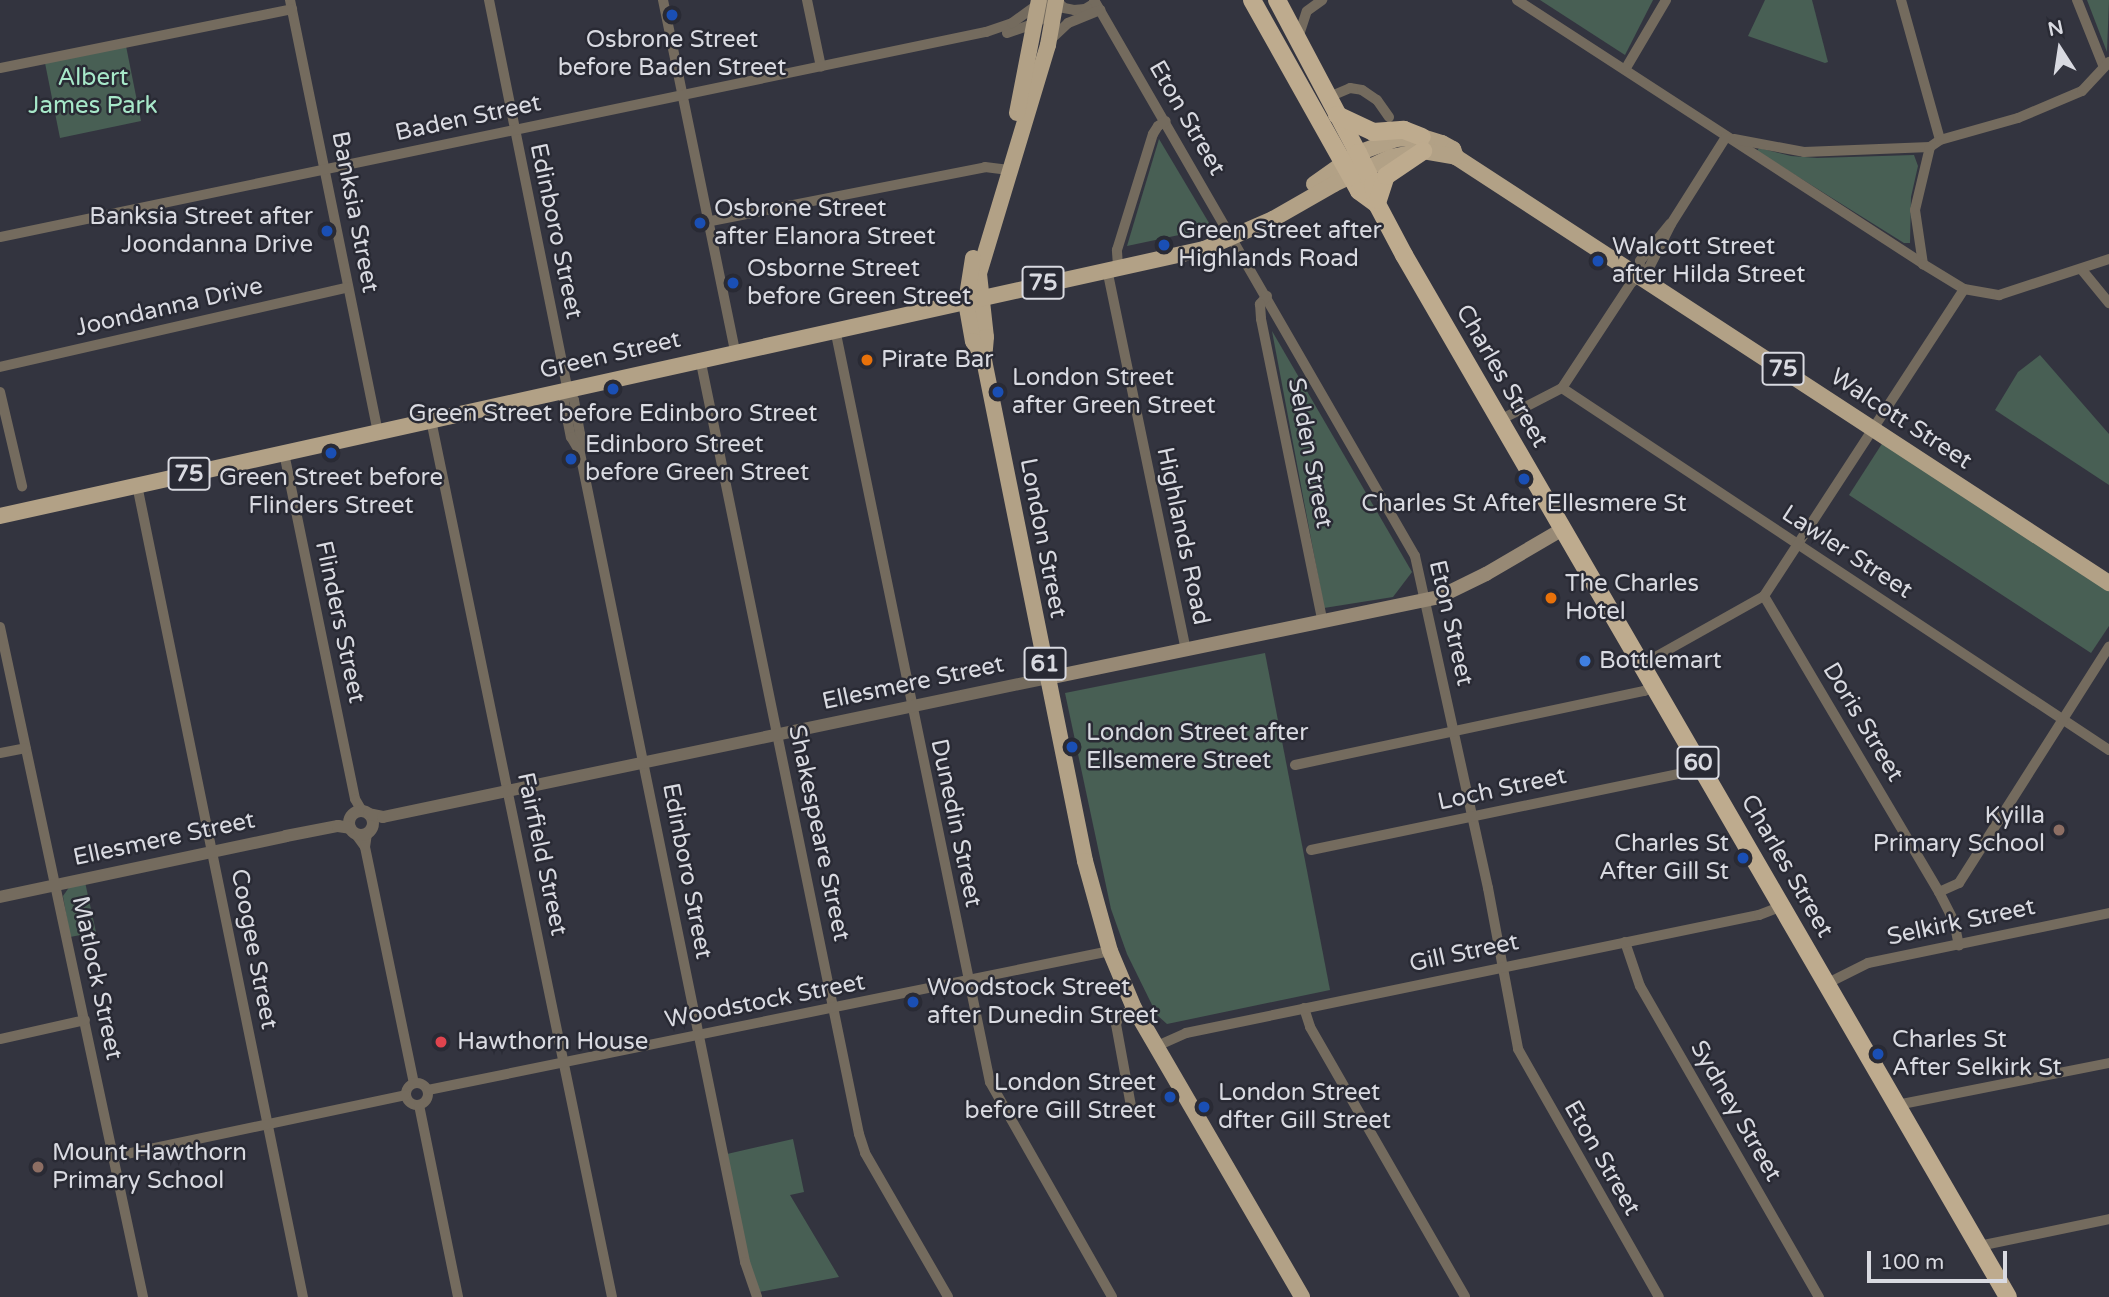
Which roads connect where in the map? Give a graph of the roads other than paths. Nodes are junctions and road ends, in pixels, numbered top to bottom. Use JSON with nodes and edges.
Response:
{"nodes":[{"id":1,"x":489,"y":0,"type":"edge"},
{"id":2,"x":663,"y":0,"type":"edge"},
{"id":3,"x":807,"y":0,"type":"edge"},
{"id":4,"x":1252,"y":0,"type":"edge"},
{"id":5,"x":1259,"y":0,"type":"edge"},
{"id":6,"x":1277,"y":0,"type":"edge"},
{"id":7,"x":1322,"y":0,"type":"edge"},
{"id":8,"x":1517,"y":0,"type":"edge"},
{"id":9,"x":1666,"y":0,"type":"edge"},
{"id":10,"x":1901,"y":0,"type":"edge"},
{"id":11,"x":2077,"y":0,"type":"edge"},
{"id":12,"x":1048,"y":1,"type":"edge"},
{"id":13,"x":1096,"y":4,"type":"edge"},
{"id":14,"x":291,"y":5,"type":"edge"},
{"id":15,"x":1036,"y":23,"type":"junction"},
{"id":16,"x":1300,"y":30,"type":"junction"},
{"id":17,"x":986,"y":32,"type":"junction"},
{"id":18,"x":1007,"y":33,"type":"junction"},
{"id":19,"x":1271,"y":34,"type":"junction"},
{"id":20,"x":1049,"y":41,"type":"junction"},
{"id":21,"x":1031,"y":47,"type":"junction"},
{"id":22,"x":2106,"y":63,"type":"edge"},
{"id":23,"x":821,"y":66,"type":"junction"},
{"id":24,"x":0,"y":68,"type":"edge"},
{"id":25,"x":1626,"y":68,"type":"junction"},
{"id":26,"x":683,"y":95,"type":"junction"},
{"id":27,"x":1329,"y":97,"type":"junction"},
{"id":28,"x":1337,"y":114,"type":"junction"},
{"id":29,"x":1390,"y":117,"type":"dead end"},
{"id":30,"x":1166,"y":121,"type":"junction"},
{"id":31,"x":513,"y":130,"type":"junction"},
{"id":32,"x":1726,"y":137,"type":"junction"},
{"id":33,"x":1940,"y":140,"type":"junction"},
{"id":34,"x":1422,"y":144,"type":"junction"},
{"id":35,"x":1930,"y":147,"type":"junction"},
{"id":36,"x":1354,"y":165,"type":"junction"},
{"id":37,"x":1005,"y":168,"type":"junction"},
{"id":38,"x":324,"y":169,"type":"junction"},
{"id":39,"x":1377,"y":204,"type":"junction"},
{"id":40,"x":711,"y":221,"type":"junction"},
{"id":41,"x":0,"y":237,"type":"edge"},
{"id":42,"x":1230,"y":238,"type":"junction"},
{"id":43,"x":2109,"y":259,"type":"edge"},
{"id":44,"x":1923,"y":264,"type":"junction"},
{"id":45,"x":1112,"y":268,"type":"junction"},
{"id":46,"x":2082,"y":270,"type":"junction"},
{"id":47,"x":1639,"y":276,"type":"junction"},
{"id":48,"x":348,"y":287,"type":"junction"},
{"id":49,"x":1964,"y":289,"type":"junction"},
{"id":50,"x":1267,"y":296,"type":"junction"},
{"id":51,"x":973,"y":301,"type":"junction"},
{"id":52,"x":2109,"y":303,"type":"edge"},
{"id":53,"x":835,"y":329,"type":"junction"},
{"id":54,"x":735,"y":350,"type":"junction"},
{"id":55,"x":700,"y":358,"type":"junction"},
{"id":56,"x":0,"y":367,"type":"edge"},
{"id":57,"x":567,"y":388,"type":"junction"},
{"id":58,"x":1562,"y":388,"type":"junction"},
{"id":59,"x":0,"y":392,"type":"edge"},
{"id":60,"x":431,"y":420,"type":"junction"},
{"id":61,"x":1500,"y":420,"type":"junction"},
{"id":62,"x":1875,"y":429,"type":"junction"},
{"id":63,"x":378,"y":431,"type":"junction"},
{"id":64,"x":284,"y":453,"type":"junction"},
{"id":65,"x":137,"y":485,"type":"junction"},
{"id":66,"x":22,"y":486,"type":"dead end"},
{"id":67,"x":0,"y":516,"type":"edge"},
{"id":68,"x":1561,"y":530,"type":"junction"},
{"id":69,"x":1797,"y":545,"type":"junction"},
{"id":70,"x":2109,"y":583,"type":"edge"},
{"id":71,"x":1764,"y":596,"type":"junction"},
{"id":72,"x":1425,"y":600,"type":"junction"},
{"id":73,"x":1322,"y":620,"type":"junction"},
{"id":74,"x":0,"y":627,"type":"edge"},
{"id":75,"x":1185,"y":648,"type":"junction"},
{"id":76,"x":2109,"y":648,"type":"edge"},
{"id":77,"x":1641,"y":665,"type":"junction"},
{"id":78,"x":1048,"y":678,"type":"junction"},
{"id":79,"x":1654,"y":687,"type":"junction"},
{"id":80,"x":911,"y":707,"type":"junction"},
{"id":81,"x":2061,"y":719,"type":"junction"},
{"id":82,"x":1453,"y":731,"type":"junction"},
{"id":83,"x":777,"y":735,"type":"junction"},
{"id":84,"x":26,"y":748,"type":"junction"},
{"id":85,"x":2109,"y":750,"type":"edge"},
{"id":86,"x":0,"y":754,"type":"edge"},
{"id":87,"x":643,"y":763,"type":"junction"},
{"id":88,"x":1295,"y":765,"type":"dead end"},
{"id":89,"x":1702,"y":769,"type":"junction"},
{"id":90,"x":508,"y":790,"type":"junction"},
{"id":91,"x":1470,"y":817,"type":"junction"},
{"id":92,"x":357,"y":823,"type":"junction"},
{"id":93,"x":1311,"y":850,"type":"dead end"},
{"id":94,"x":214,"y":851,"type":"junction"},
{"id":95,"x":55,"y":885,"type":"junction"},
{"id":96,"x":1939,"y":892,"type":"junction"},
{"id":97,"x":0,"y":897,"type":"edge"},
{"id":98,"x":1782,"y":906,"type":"junction"},
{"id":99,"x":2109,"y":913,"type":"edge"},
{"id":100,"x":1625,"y":942,"type":"junction"},
{"id":101,"x":1959,"y":945,"type":"junction"},
{"id":102,"x":1110,"y":951,"type":"junction"},
{"id":103,"x":1501,"y":967,"type":"junction"},
{"id":104,"x":968,"y":982,"type":"junction"},
{"id":105,"x":1826,"y":984,"type":"junction"},
{"id":106,"x":1134,"y":1007,"type":"junction"},
{"id":107,"x":1304,"y":1008,"type":"junction"},
{"id":108,"x":834,"y":1009,"type":"junction"},
{"id":109,"x":85,"y":1020,"type":"junction"},
{"id":110,"x":699,"y":1036,"type":"junction"},
{"id":111,"x":0,"y":1039,"type":"edge"},
{"id":112,"x":1157,"y":1046,"type":"junction"},
{"id":113,"x":565,"y":1062,"type":"junction"},
{"id":114,"x":2109,"y":1063,"type":"edge"},
{"id":115,"x":414,"y":1083,"type":"junction"},
{"id":116,"x":428,"y":1090,"type":"junction"},
{"id":117,"x":406,"y":1095,"type":"junction"},
{"id":118,"x":419,"y":1105,"type":"junction"},
{"id":119,"x":1131,"y":1105,"type":"dead end"},
{"id":120,"x":1897,"y":1105,"type":"junction"},
{"id":121,"x":267,"y":1126,"type":"junction"},
{"id":122,"x":113,"y":1157,"type":"junction"},
{"id":123,"x":2109,"y":1219,"type":"edge"},
{"id":124,"x":1979,"y":1245,"type":"junction"},
{"id":125,"x":142,"y":1296,"type":"edge"},
{"id":126,"x":130,"y":1297,"type":"edge"},
{"id":127,"x":303,"y":1297,"type":"edge"},
{"id":128,"x":458,"y":1297,"type":"edge"},
{"id":129,"x":612,"y":1297,"type":"edge"},
{"id":130,"x":757,"y":1297,"type":"edge"},
{"id":131,"x":948,"y":1297,"type":"edge"},
{"id":132,"x":1112,"y":1297,"type":"edge"},
{"id":133,"x":1301,"y":1297,"type":"edge"},
{"id":134,"x":1465,"y":1297,"type":"edge"},
{"id":135,"x":1658,"y":1297,"type":"edge"},
{"id":136,"x":1819,"y":1297,"type":"edge"},
{"id":137,"x":2008,"y":1297,"type":"edge"}],
"edges":[{"from":1,"to":31,"type":"street","name":"Edinboro Street"},
{"from":2,"to":26,"type":"street"},
{"from":3,"to":23,"type":"street"},
{"from":4,"to":19,"type":"highway","name":"Charles Street","number":"60"},
{"from":5,"to":19,"type":"main road"},
{"from":6,"to":16,"type":"highway","name":"Charles Street","number":"60"},
{"from":7,"to":16,"type":"street"},
{"from":8,"to":25,"type":"street"},
{"from":9,"to":25,"type":"street"},
{"from":10,"to":33,"type":"street"},
{"from":11,"to":22,"type":"street"},
{"from":12,"to":13,"type":"street"},
{"from":12,"to":15,"type":"main road","name":"London Street","number":"61"},
{"from":12,"to":17,"type":"street","name":"Baden Street"},
{"from":12,"to":20,"type":"main road","name":"London Street","number":"61"},
{"from":13,"to":20,"type":"street"},
{"from":13,"to":30,"type":"street","name":"Eton Street"},
{"from":14,"to":24,"type":"street"},
{"from":14,"to":38,"type":"street","name":"Banksia Street"},
{"from":15,"to":18,"type":"street","name":"Baden Street"},
{"from":15,"to":21,"type":"main road","name":"London Street","number":"61"},
{"from":16,"to":27,"type":"highway","name":"Charles Street","number":"60"},
{"from":17,"to":18,"type":"street","name":"Baden Street"},
{"from":17,"to":23,"type":"street","name":"Baden Street"},
{"from":18,"to":21,"type":"street","name":"Baden Street"},
{"from":19,"to":36,"type":"highway","name":"Charles Street","number":"60"},
{"from":20,"to":37,"type":"main road","name":"London Street","number":"61"},
{"from":21,"to":37,"type":"main road","name":"London Street","number":"61"},
{"from":22,"to":33,"type":"street"},
{"from":23,"to":26,"type":"street","name":"Baden Street"},
{"from":25,"to":32,"type":"street"},
{"from":26,"to":31,"type":"street","name":"Baden Street"},
{"from":26,"to":40,"type":"street"},
{"from":27,"to":28,"type":"highway","name":"Charles Street","number":"60"},
{"from":27,"to":29,"type":"street"},
{"from":28,"to":34,"type":"highway"},
{"from":28,"to":36,"type":"highway","name":"Charles Street","number":"60"},
{"from":30,"to":42,"type":"street","name":"Eton Street"},
{"from":30,"to":45,"type":"street","name":"Highlands Road"},
{"from":31,"to":38,"type":"street","name":"Baden Street"},
{"from":31,"to":57,"type":"street","name":"Edinboro Street"},
{"from":32,"to":35,"type":"street"},
{"from":32,"to":44,"type":"street"},
{"from":32,"to":47,"type":"street"},
{"from":33,"to":35,"type":"street"},
{"from":34,"to":36,"type":"main road","number":"75"},
{"from":34,"to":39,"type":"highway"},
{"from":34,"to":47,"type":"main road","name":"Walcott Street","number":"75"},
{"from":35,"to":44,"type":"street"},
{"from":36,"to":39,"type":"highway","name":"Charles Street","number":"60"},
{"from":36,"to":42,"type":"main road","name":"Green Street","number":"75"},
{"from":37,"to":40,"type":"street"},
{"from":37,"to":51,"type":"main road","name":"London Street","number":"61"},
{"from":38,"to":41,"type":"street","name":"Baden Street"},
{"from":38,"to":48,"type":"street","name":"Banksia Street"},
{"from":39,"to":61,"type":"highway","name":"Charles Street","number":"60"},
{"from":40,"to":54,"type":"street"},
{"from":42,"to":45,"type":"main road","name":"Green Street","number":"75"},
{"from":42,"to":50,"type":"street","name":"Eton Street"},
{"from":43,"to":46,"type":"street"},
{"from":44,"to":49,"type":"street"},
{"from":45,"to":51,"type":"main road","name":"Green Street","number":"75"},
{"from":45,"to":75,"type":"street","name":"Highlands Road"},
{"from":46,"to":49,"type":"street"},
{"from":46,"to":52,"type":"street"},
{"from":47,"to":58,"type":"street"},
{"from":47,"to":62,"type":"main road","name":"Walcott Street","number":"75"},
{"from":48,"to":56,"type":"street","name":"Joondanna Drive"},
{"from":48,"to":63,"type":"street","name":"Banksia Street"},
{"from":49,"to":62,"type":"street"},
{"from":50,"to":72,"type":"street","name":"Eton Street"},
{"from":50,"to":73,"type":"street","name":"Selden Street"},
{"from":51,"to":53,"type":"main road","name":"Green Street","number":"75"},
{"from":51,"to":78,"type":"main road","name":"London Street","number":"61"},
{"from":53,"to":54,"type":"main road","name":"Green Street","number":"75"},
{"from":53,"to":80,"type":"street","name":"Dunedin Street"},
{"from":54,"to":55,"type":"main road","name":"Green Street","number":"75"},
{"from":55,"to":57,"type":"main road","name":"Green Street","number":"75"},
{"from":55,"to":83,"type":"street","name":"Shakespeare Street"},
{"from":57,"to":60,"type":"main road","name":"Green Street","number":"75"},
{"from":57,"to":87,"type":"street","name":"Edinboro Street"},
{"from":58,"to":61,"type":"street"},
{"from":58,"to":69,"type":"street","name":"Lawler Street"},
{"from":59,"to":66,"type":"street"},
{"from":60,"to":63,"type":"main road","name":"Green Street","number":"75"},
{"from":60,"to":90,"type":"street","name":"Fairfield Street"},
{"from":61,"to":68,"type":"highway","name":"Charles Street","number":"60"},
{"from":62,"to":69,"type":"street"},
{"from":62,"to":70,"type":"main road","name":"Walcott Street","number":"75"},
{"from":63,"to":64,"type":"main road","name":"Green Street","number":"75"},
{"from":64,"to":65,"type":"main road","name":"Green Street","number":"75"},
{"from":64,"to":92,"type":"street","name":"Flinders Street"},
{"from":65,"to":67,"type":"main road","name":"Green Street","number":"75"},
{"from":65,"to":94,"type":"street","name":"Coogee Street"},
{"from":68,"to":72,"type":"main road","name":"Ellesmere Street"},
{"from":68,"to":77,"type":"highway","name":"Charles Street","number":"60"},
{"from":69,"to":71,"type":"street"},
{"from":69,"to":81,"type":"street","name":"Lawler Street"},
{"from":71,"to":77,"type":"street"},
{"from":71,"to":96,"type":"street","name":"Doris Street"},
{"from":72,"to":73,"type":"main road","name":"Ellesmere Street"},
{"from":72,"to":82,"type":"street","name":"Eton Street"},
{"from":73,"to":75,"type":"main road","name":"Ellesmere Street"},
{"from":74,"to":84,"type":"street","name":"Matlock Street"},
{"from":75,"to":78,"type":"main road","name":"Ellesmere Street"},
{"from":76,"to":81,"type":"street"},
{"from":77,"to":79,"type":"highway","name":"Charles Street","number":"60"},
{"from":78,"to":80,"type":"street","name":"Ellesmere Street"},
{"from":78,"to":102,"type":"main road","name":"London Street","number":"61"},
{"from":79,"to":82,"type":"street"},
{"from":79,"to":89,"type":"highway","name":"Charles Street","number":"60"},
{"from":80,"to":83,"type":"street","name":"Ellesmere Street"},
{"from":80,"to":104,"type":"street","name":"Dunedin Street"},
{"from":81,"to":85,"type":"street","name":"Lawler Street"},
{"from":81,"to":96,"type":"street"},
{"from":82,"to":88,"type":"street"},
{"from":82,"to":91,"type":"street","name":"Eton Street"},
{"from":83,"to":87,"type":"street","name":"Ellesmere Street"},
{"from":83,"to":108,"type":"street","name":"Shakespeare Street"},
{"from":84,"to":86,"type":"street"},
{"from":84,"to":95,"type":"street","name":"Matlock Street"},
{"from":87,"to":90,"type":"street","name":"Ellesmere Street"},
{"from":87,"to":110,"type":"street","name":"Edinboro Street"},
{"from":89,"to":91,"type":"street","name":"Loch Street"},
{"from":89,"to":98,"type":"highway","name":"Charles Street","number":"60"},
{"from":90,"to":92,"type":"street","name":"Ellesmere Street"},
{"from":90,"to":113,"type":"street","name":"Fairfield Street"},
{"from":91,"to":93,"type":"street","name":"Loch Street"},
{"from":91,"to":103,"type":"street","name":"Eton Street"},
{"from":92,"to":94,"type":"street","name":"Ellesmere Street"},
{"from":92,"to":115,"type":"street"},
{"from":94,"to":95,"type":"street","name":"Ellesmere Street"},
{"from":94,"to":121,"type":"street","name":"Coogee Street"},
{"from":95,"to":97,"type":"street","name":"Ellesmere Street"},
{"from":95,"to":109,"type":"street","name":"Matlock Street"},
{"from":96,"to":101,"type":"street","name":"Doris Street"},
{"from":98,"to":100,"type":"street","name":"Gill Street"},
{"from":98,"to":105,"type":"highway","name":"Charles Street","number":"60"},
{"from":99,"to":101,"type":"street","name":"Selkirk Street"},
{"from":100,"to":103,"type":"street","name":"Gill Street"},
{"from":100,"to":136,"type":"street","name":"Sydney Street"},
{"from":101,"to":105,"type":"street","name":"Selkirk Street"},
{"from":102,"to":104,"type":"street","name":"Woodstock Street"},
{"from":102,"to":106,"type":"main road","name":"London Street","number":"61"},
{"from":103,"to":107,"type":"street","name":"Gill Street"},
{"from":103,"to":135,"type":"street","name":"Eton Street"},
{"from":104,"to":108,"type":"street","name":"Woodstock Street"},
{"from":104,"to":132,"type":"street","name":"Dunedin Street"},
{"from":105,"to":120,"type":"highway","name":"Charles Street","number":"60"},
{"from":106,"to":112,"type":"main road","name":"London Street","number":"61"},
{"from":106,"to":119,"type":"street"},
{"from":107,"to":112,"type":"street","name":"Gill Street"},
{"from":107,"to":134,"type":"street"},
{"from":108,"to":110,"type":"street","name":"Woodstock Street"},
{"from":108,"to":131,"type":"street","name":"Shakespeare Street"},
{"from":109,"to":111,"type":"street"},
{"from":109,"to":122,"type":"street","name":"Matlock Street"},
{"from":110,"to":113,"type":"street","name":"Woodstock Street"},
{"from":110,"to":130,"type":"street","name":"Edinboro Street"},
{"from":112,"to":133,"type":"main road","name":"London Street","number":"61"},
{"from":113,"to":116,"type":"street","name":"Woodstock Street"},
{"from":113,"to":129,"type":"street","name":"Fairfield Street"},
{"from":114,"to":120,"type":"street"},
{"from":115,"to":116,"type":"street"},
{"from":115,"to":117,"type":"street"},
{"from":116,"to":118,"type":"street"},
{"from":117,"to":118,"type":"street"},
{"from":117,"to":121,"type":"street"},
{"from":118,"to":128,"type":"street"},
{"from":120,"to":124,"type":"highway","name":"Charles Street","number":"60"},
{"from":121,"to":122,"type":"street"},
{"from":121,"to":127,"type":"street","name":"Coogee Street"},
{"from":122,"to":125,"type":"street","name":"Matlock Street"},
{"from":123,"to":124,"type":"street"},
{"from":124,"to":137,"type":"highway","name":"Charles Street","number":"60"},
{"from":125,"to":126,"type":"street"}]}
